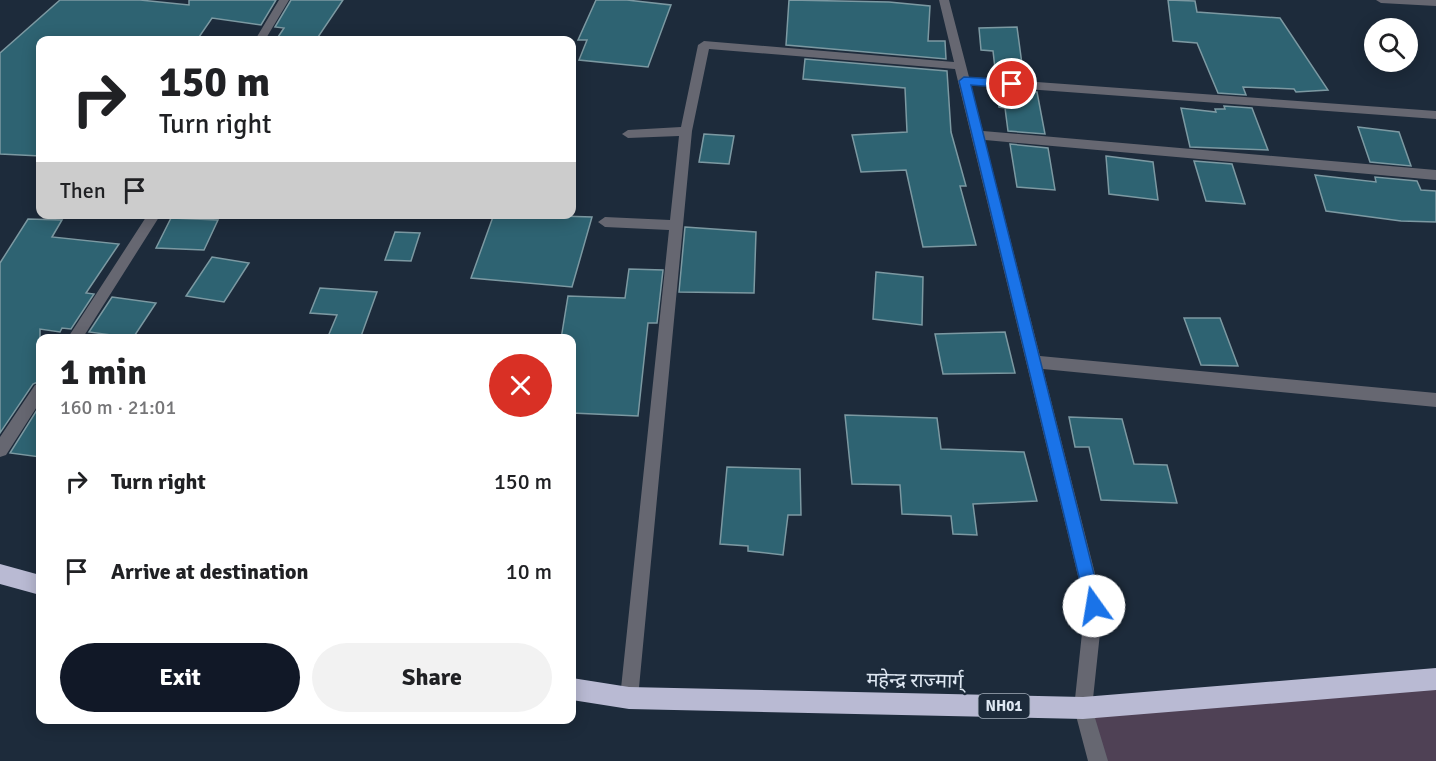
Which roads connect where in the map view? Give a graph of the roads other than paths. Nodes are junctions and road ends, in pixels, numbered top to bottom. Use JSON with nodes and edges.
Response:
{"nodes":[{"id":1,"x":284,"y":0,"type":"edge"},
{"id":2,"x":944,"y":0,"type":"edge"},
{"id":3,"x":1381,"y":0,"type":"edge"},
{"id":4,"x":1436,"y":3,"type":"edge"},
{"id":5,"x":262,"y":36,"type":"edge"},
{"id":6,"x":963,"y":73,"type":"junction"},
{"id":7,"x":1436,"y":115,"type":"edge"},
{"id":8,"x":686,"y":131,"type":"junction"},
{"id":9,"x":628,"y":134,"type":"dead end"},
{"id":10,"x":978,"y":135,"type":"junction"},
{"id":11,"x":1436,"y":175,"type":"edge"},
{"id":12,"x":152,"y":219,"type":"edge"},
{"id":13,"x":605,"y":222,"type":"dead end"},
{"id":14,"x":676,"y":225,"type":"junction"},
{"id":15,"x":77,"y":334,"type":"edge"},
{"id":16,"x":1035,"y":362,"type":"junction"},
{"id":17,"x":36,"y":396,"type":"edge"},
{"id":18,"x":1436,"y":400,"type":"edge"},
{"id":19,"x":0,"y":450,"type":"edge"},
{"id":20,"x":0,"y":574,"type":"edge"},
{"id":21,"x":36,"y":584,"type":"edge"},
{"id":22,"x":1436,"y":679,"type":"edge"},
{"id":23,"x":576,"y":690,"type":"edge"},
{"id":24,"x":629,"y":698,"type":"junction"},
{"id":25,"x":1083,"y":708,"type":"junction"},
{"id":26,"x":1098,"y":761,"type":"edge"}],
"edges":[{"from":1,"to":5,"type":"street"},
{"from":2,"to":6,"type":"street"},
{"from":3,"to":4,"type":"street"},
{"from":6,"to":7,"type":"street"},
{"from":6,"to":8,"type":"street"},
{"from":6,"to":10,"type":"street"},
{"from":8,"to":9,"type":"street"},
{"from":8,"to":14,"type":"street"},
{"from":10,"to":11,"type":"street"},
{"from":10,"to":16,"type":"street"},
{"from":12,"to":15,"type":"street"},
{"from":13,"to":14,"type":"street"},
{"from":14,"to":24,"type":"street"},
{"from":16,"to":18,"type":"street"},
{"from":16,"to":25,"type":"street"},
{"from":17,"to":19,"type":"street"},
{"from":20,"to":21,"type":"highway"},
{"from":22,"to":25,"type":"highway","name":"महेन्द्र राज्मार्ग्","number":"NH01"},
{"from":23,"to":24,"type":"highway","name":"महेन्द्र राज्मार्ग्","number":"NH01"},
{"from":24,"to":25,"type":"highway","name":"महेन्द्र राज्मार्ग्","number":"NH01"},
{"from":25,"to":26,"type":"street"}]}
